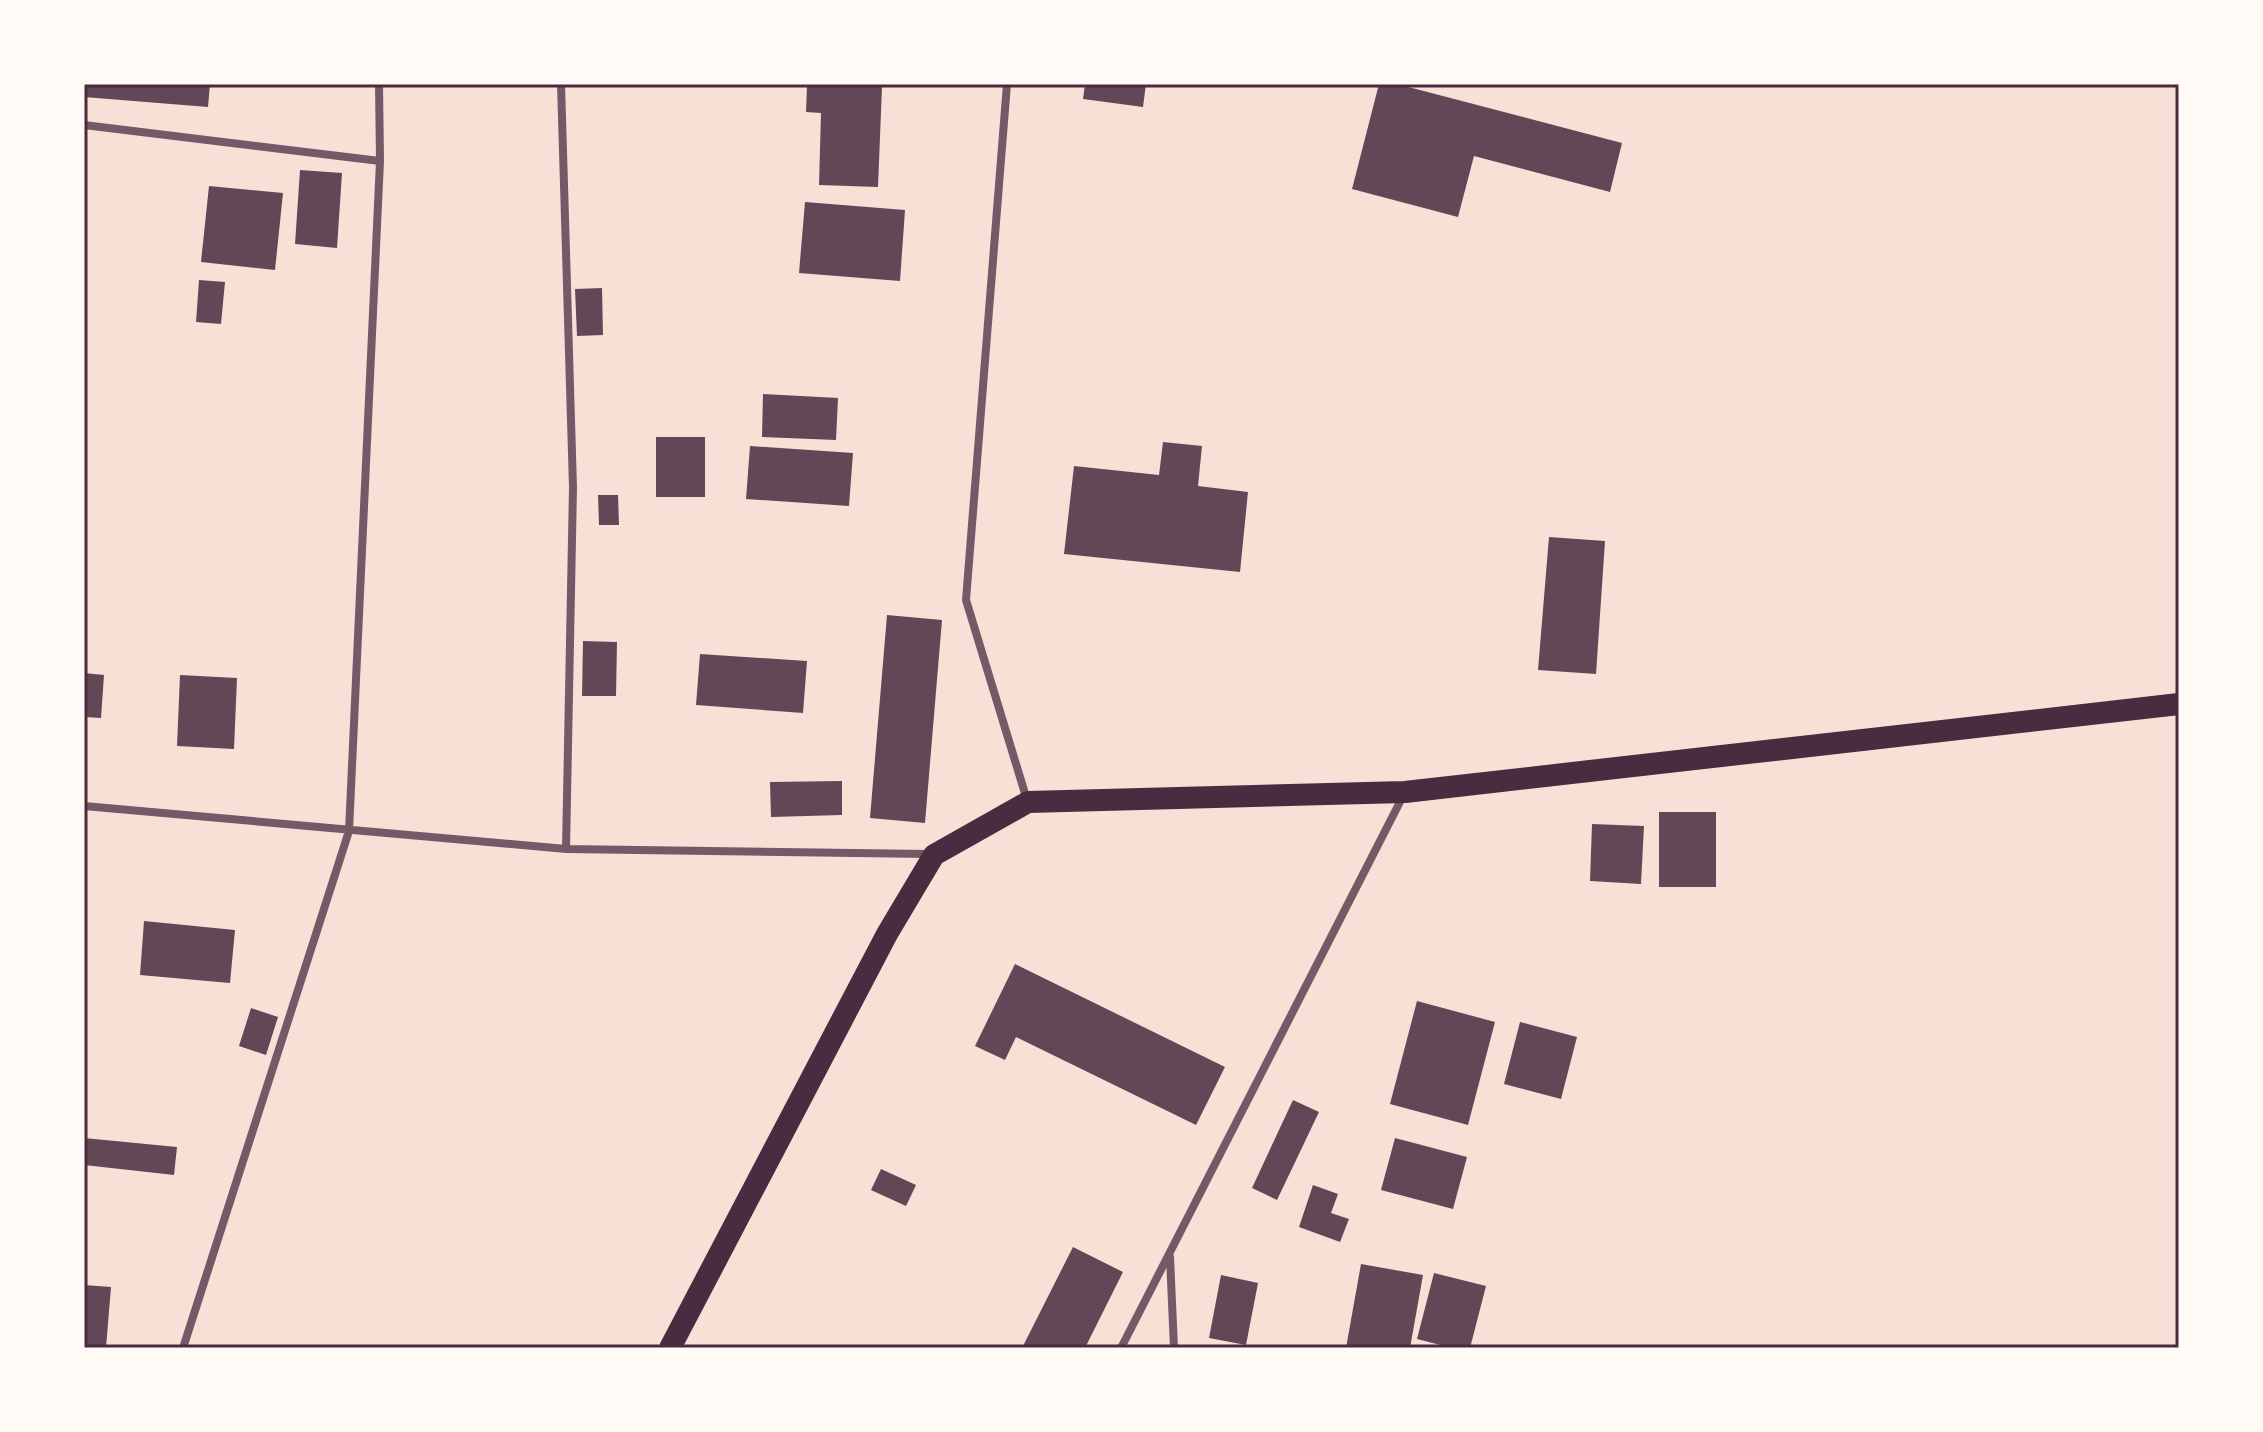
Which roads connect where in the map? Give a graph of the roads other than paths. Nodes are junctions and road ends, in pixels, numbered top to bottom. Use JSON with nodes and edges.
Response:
{"nodes":[{"id":1,"x":379,"y":84,"type":"edge"},
{"id":2,"x":561,"y":84,"type":"edge"},
{"id":3,"x":1007,"y":84,"type":"edge"},
{"id":4,"x":84,"y":125,"type":"edge"},
{"id":5,"x":380,"y":161,"type":"junction"},
{"id":6,"x":2179,"y":704,"type":"edge"},
{"id":7,"x":1405,"y":792,"type":"junction"},
{"id":8,"x":1028,"y":802,"type":"junction"},
{"id":9,"x":84,"y":806,"type":"edge"},
{"id":10,"x":349,"y":831,"type":"junction"},
{"id":11,"x":566,"y":849,"type":"junction"},
{"id":12,"x":934,"y":855,"type":"junction"},
{"id":13,"x":1169,"y":1254,"type":"junction"},
{"id":14,"x":183,"y":1348,"type":"edge"},
{"id":15,"x":670,"y":1348,"type":"edge"},
{"id":16,"x":1121,"y":1348,"type":"edge"},
{"id":17,"x":1174,"y":1348,"type":"edge"}],
"edges":[{"from":1,"to":5,"type":"street"},
{"from":2,"to":11,"type":"street"},
{"from":3,"to":8,"type":"street"},
{"from":4,"to":5,"type":"street"},
{"from":5,"to":10,"type":"street"},
{"from":6,"to":7,"type":"highway"},
{"from":7,"to":8,"type":"highway"},
{"from":7,"to":13,"type":"street"},
{"from":8,"to":12,"type":"highway"},
{"from":9,"to":10,"type":"street"},
{"from":10,"to":11,"type":"street"},
{"from":10,"to":14,"type":"street"},
{"from":11,"to":12,"type":"street"},
{"from":12,"to":15,"type":"highway"},
{"from":13,"to":16,"type":"street"},
{"from":13,"to":17,"type":"street"}]}
